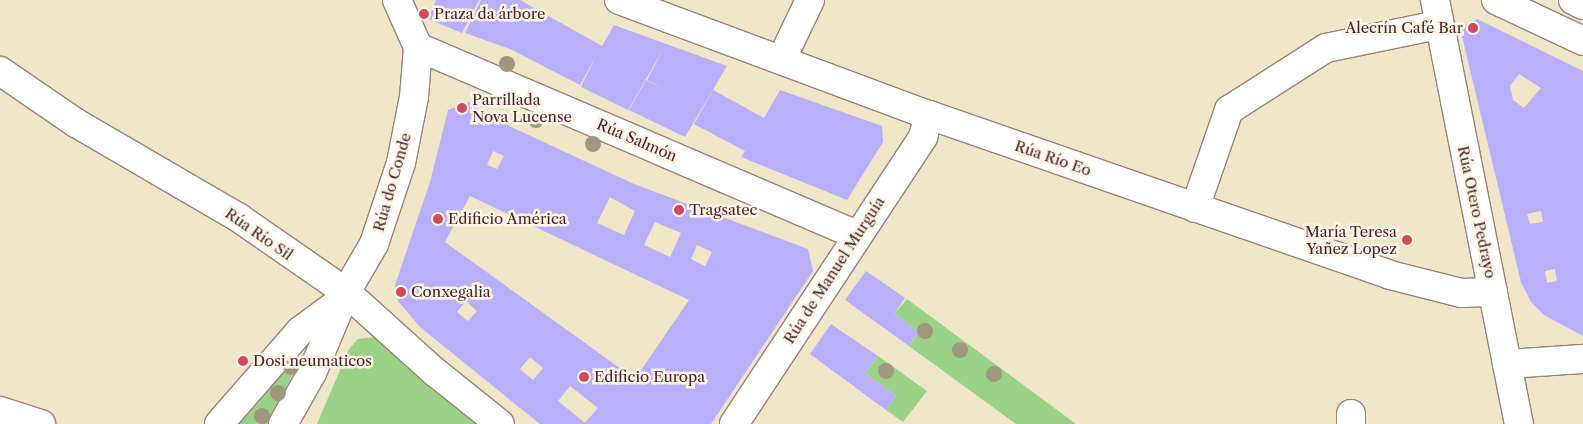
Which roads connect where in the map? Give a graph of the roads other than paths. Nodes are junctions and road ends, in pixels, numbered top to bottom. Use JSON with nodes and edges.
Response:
{"nodes":[{"id":1,"x":397,"y":0,"type":"edge"},
{"id":2,"x":619,"y":0,"type":"edge"},
{"id":3,"x":810,"y":0,"type":"edge"},
{"id":4,"x":1496,"y":0,"type":"edge"},
{"id":5,"x":1574,"y":0,"type":"edge"},
{"id":6,"x":1583,"y":5,"type":"edge"},
{"id":7,"x":674,"y":10,"type":"edge"},
{"id":8,"x":1437,"y":13,"type":"edge"},
{"id":9,"x":1583,"y":41,"type":"edge"},
{"id":10,"x":418,"y":47,"type":"junction"},
{"id":11,"x":787,"y":48,"type":"dead end"},
{"id":12,"x":0,"y":71,"type":"edge"},
{"id":13,"x":928,"y":115,"type":"junction"},
{"id":14,"x":1195,"y":208,"type":"junction"},
{"id":15,"x":856,"y":235,"type":"junction"},
{"id":16,"x":1493,"y":292,"type":"junction"},
{"id":17,"x":344,"y":296,"type":"junction"},
{"id":18,"x":1583,"y":359,"type":"edge"},
{"id":19,"x":1507,"y":364,"type":"junction"},
{"id":20,"x":0,"y":411,"type":"edge"},
{"id":21,"x":42,"y":424,"type":"edge"},
{"id":22,"x":219,"y":424,"type":"edge"},
{"id":23,"x":283,"y":424,"type":"edge"},
{"id":24,"x":500,"y":424,"type":"edge"},
{"id":25,"x":734,"y":424,"type":"edge"},
{"id":26,"x":1519,"y":424,"type":"edge"}],
"edges":[{"from":1,"to":10,"type":"street","name":"Rúa do Conde"},
{"from":2,"to":7,"type":"street","name":"Rúa Río Eo"},
{"from":3,"to":11,"type":"street"},
{"from":4,"to":9,"type":"street"},
{"from":5,"to":6,"type":"street"},
{"from":7,"to":13,"type":"street","name":"Rúa Río Eo"},
{"from":8,"to":14,"type":"street"},
{"from":8,"to":16,"type":"street","name":"Rúa Otero Pedrayo"},
{"from":10,"to":15,"type":"street","name":"Rúa Salmón"},
{"from":10,"to":17,"type":"street","name":"Rúa do Conde"},
{"from":12,"to":17,"type":"street","name":"Rúa Río Sil"},
{"from":13,"to":14,"type":"street","name":"Rúa Río Eo"},
{"from":13,"to":15,"type":"street","name":"Rúa de Manuel Murguía"},
{"from":14,"to":16,"type":"street","name":"Rúa Río Eo"},
{"from":15,"to":25,"type":"street","name":"Rúa de Manuel Murguía"},
{"from":16,"to":19,"type":"street","name":"Rúa Otero Pedrayo"},
{"from":17,"to":22,"type":"street","name":"Rúa do Conde"},
{"from":17,"to":23,"type":"street","name":"Rúa do Conde"},
{"from":17,"to":24,"type":"street","name":"Rúa Río Sil"},
{"from":18,"to":19,"type":"street"},
{"from":19,"to":26,"type":"street","name":"Rúa Otero Pedrayo"},
{"from":20,"to":21,"type":"street"}]}
